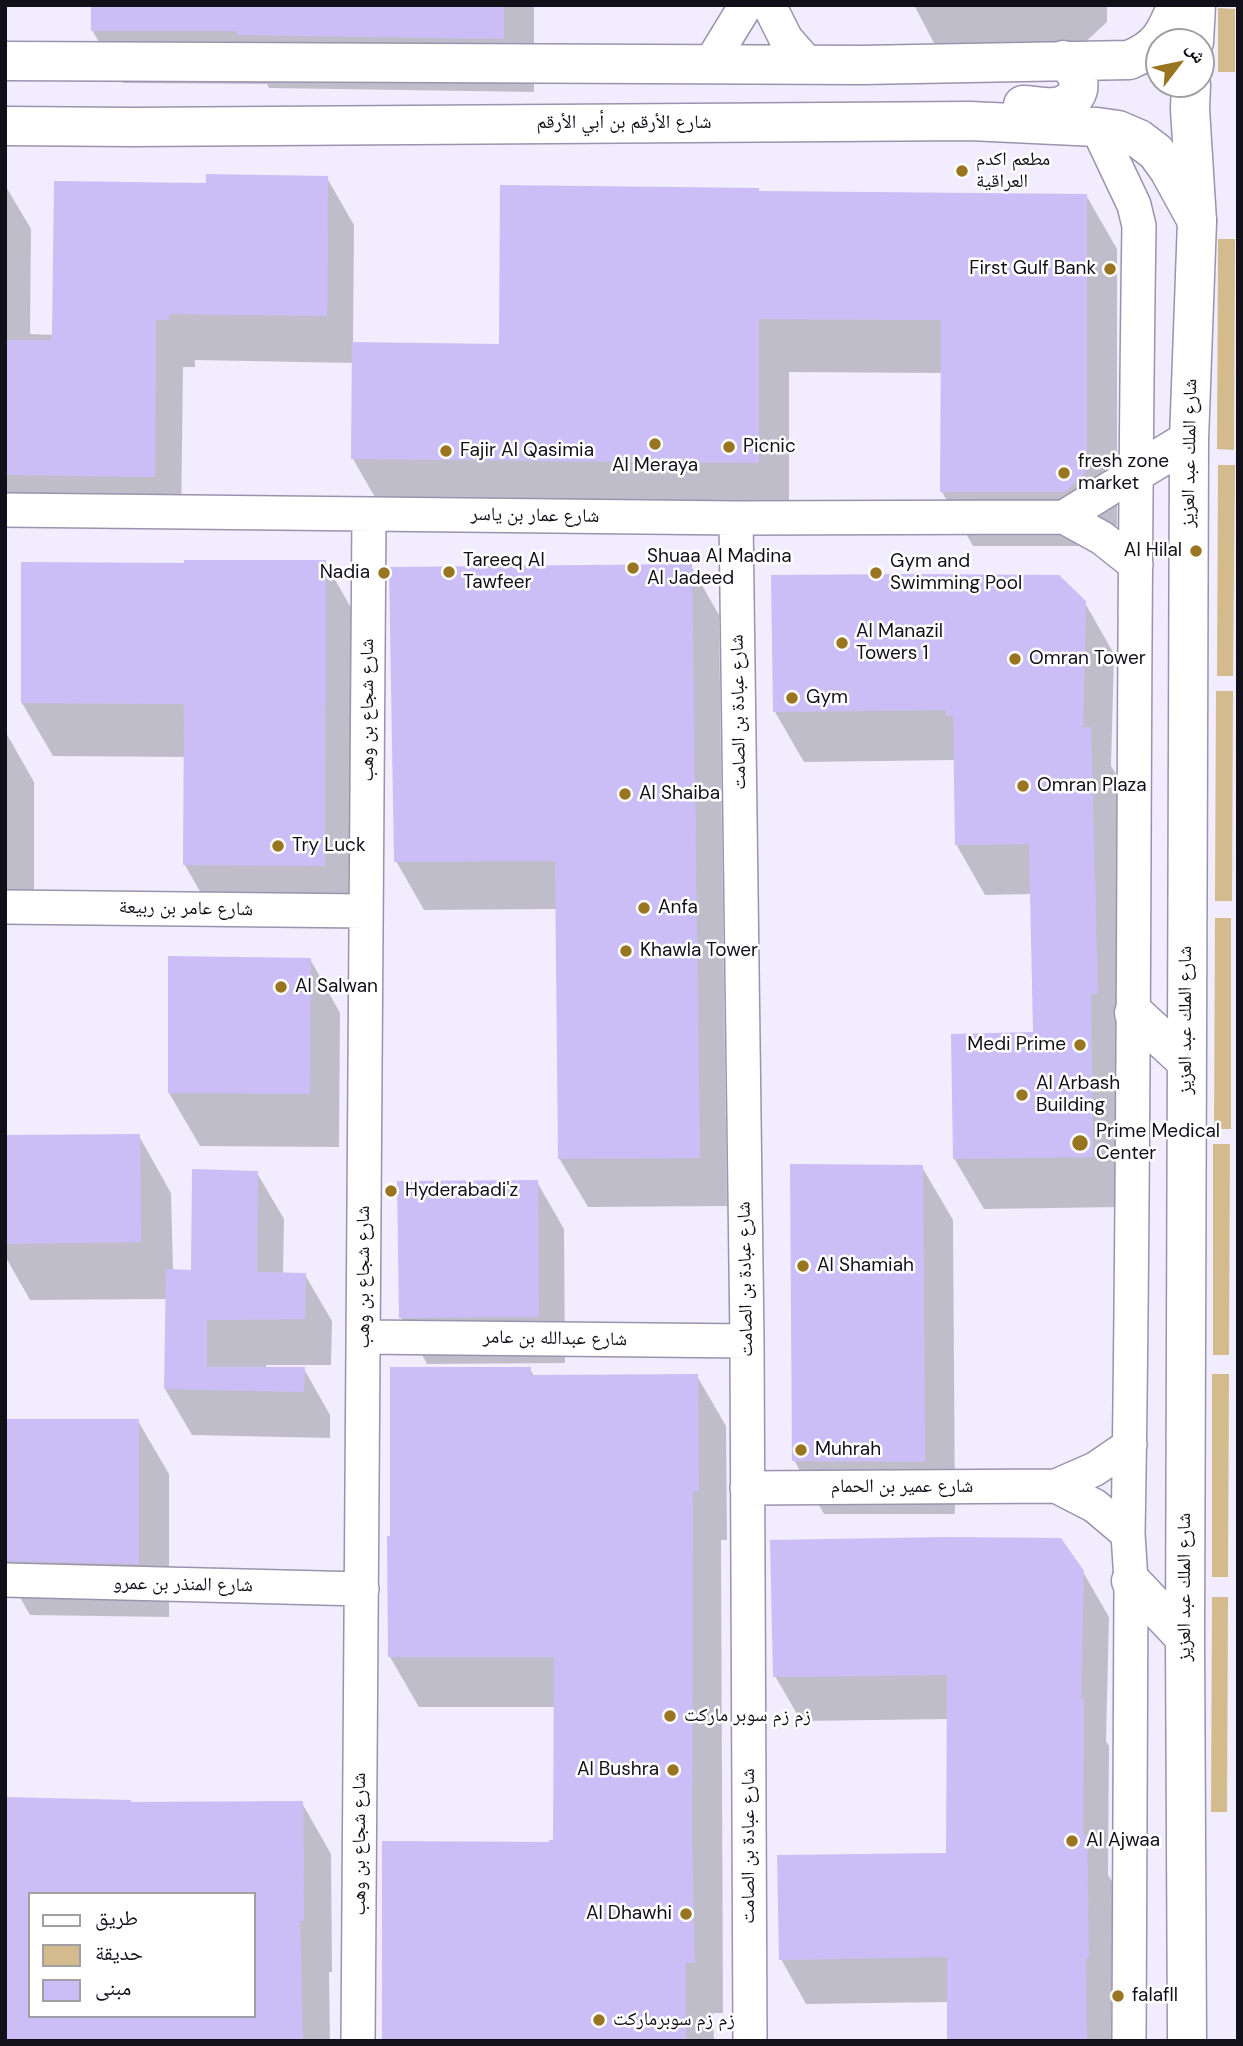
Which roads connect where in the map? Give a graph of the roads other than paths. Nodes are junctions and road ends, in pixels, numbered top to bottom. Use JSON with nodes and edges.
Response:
{"nodes":[{"id":1,"x":746,"y":5,"type":"edge"},
{"id":2,"x":769,"y":5,"type":"edge"},
{"id":3,"x":1177,"y":5,"type":"edge"},
{"id":4,"x":1196,"y":5,"type":"edge"},
{"id":5,"x":1195,"y":28,"type":"edge"},
{"id":6,"x":1063,"y":60,"type":"junction"},
{"id":7,"x":5,"y":61,"type":"edge"},
{"id":8,"x":710,"y":64,"type":"junction"},
{"id":9,"x":808,"y":64,"type":"junction"},
{"id":10,"x":1190,"y":98,"type":"edge"},
{"id":11,"x":970,"y":121,"type":"junction"},
{"id":12,"x":5,"y":126,"type":"edge"},
{"id":13,"x":1097,"y":127,"type":"junction"},
{"id":14,"x":1197,"y":221,"type":"junction"},
{"id":15,"x":1189,"y":440,"type":"junction"},
{"id":16,"x":1135,"y":473,"type":"junction"},
{"id":17,"x":5,"y":510,"type":"edge"},
{"id":18,"x":369,"y":514,"type":"junction"},
{"id":19,"x":1064,"y":517,"type":"junction"},
{"id":20,"x":736,"y":518,"type":"junction"},
{"id":21,"x":1136,"y":565,"type":"junction"},
{"id":22,"x":5,"y":907,"type":"edge"},
{"id":23,"x":366,"y":912,"type":"junction"},
{"id":24,"x":1134,"y":1013,"type":"junction"},
{"id":25,"x":1186,"y":1061,"type":"junction"},
{"id":26,"x":363,"y":1337,"type":"junction"},
{"id":27,"x":747,"y":1341,"type":"junction"},
{"id":28,"x":1130,"y":1445,"type":"junction"},
{"id":29,"x":1056,"y":1486,"type":"junction"},
{"id":30,"x":747,"y":1488,"type":"junction"},
{"id":31,"x":1128,"y":1534,"type":"junction"},
{"id":32,"x":5,"y":1580,"type":"edge"},
{"id":33,"x":1131,"y":1581,"type":"junction"},
{"id":34,"x":362,"y":1589,"type":"junction"},
{"id":35,"x":1185,"y":1638,"type":"junction"},
{"id":36,"x":358,"y":2041,"type":"edge"},
{"id":37,"x":750,"y":2041,"type":"edge"},
{"id":38,"x":1129,"y":2041,"type":"edge"},
{"id":39,"x":1187,"y":2041,"type":"edge"}],
"edges":[{"from":1,"to":8,"type":"street"},
{"from":2,"to":9,"type":"street"},
{"from":3,"to":6,"type":"main road"},
{"from":4,"to":5,"type":"main road"},
{"from":6,"to":9,"type":"main road"},
{"from":6,"to":11,"type":"main road"},
{"from":7,"to":8,"type":"main road"},
{"from":8,"to":9,"type":"main road"},
{"from":10,"to":14,"type":"main road","name":"شارع الملك عبد العزيز"},
{"from":11,"to":12,"type":"main road","name":"شارع الأرقم بن أبي الأرقم"},
{"from":11,"to":13,"type":"main road","name":"شارع الأرقم بن أبي الأرقم"},
{"from":13,"to":14,"type":"main road","name":"شارع الأرقم بن أبي الأرقم"},
{"from":13,"to":16,"type":"street"},
{"from":14,"to":15,"type":"main road","name":"شارع الملك عبد العزيز"},
{"from":15,"to":16,"type":"main road"},
{"from":15,"to":25,"type":"main road","name":"شارع الملك عبد العزيز"},
{"from":16,"to":19,"type":"street"},
{"from":16,"to":21,"type":"street"},
{"from":17,"to":18,"type":"street","name":"شارع عمار بن ياسر"},
{"from":18,"to":20,"type":"street","name":"شارع عمار بن ياسر"},
{"from":18,"to":23,"type":"street","name":"شارع شجاع بن وهب"},
{"from":19,"to":20,"type":"street","name":"شارع عمار بن ياسر"},
{"from":19,"to":21,"type":"street","name":"شارع عمار بن ياسر"},
{"from":20,"to":27,"type":"street","name":"شارع عبادة بن الصامت"},
{"from":21,"to":24,"type":"street"},
{"from":22,"to":23,"type":"street","name":"شارع عامر بن ربيعة"},
{"from":23,"to":26,"type":"street","name":"شارع شجاع بن وهب"},
{"from":24,"to":25,"type":"main road"},
{"from":24,"to":28,"type":"street"},
{"from":25,"to":35,"type":"main road","name":"شارع الملك عبد العزيز"},
{"from":26,"to":27,"type":"street","name":"شارع عبدالله بن عامر"},
{"from":26,"to":34,"type":"street","name":"شارع شجاع بن وهب"},
{"from":27,"to":30,"type":"street","name":"شارع عبادة بن الصامت"},
{"from":28,"to":29,"type":"street","name":"شارع عمير بن الحمام"},
{"from":28,"to":31,"type":"street"},
{"from":29,"to":30,"type":"street","name":"شارع عمير بن الحمام"},
{"from":29,"to":31,"type":"street","name":"شارع عمير بن الحمام"},
{"from":30,"to":37,"type":"street","name":"شارع عبادة بن الصامت"},
{"from":31,"to":33,"type":"street"},
{"from":32,"to":34,"type":"street","name":"شارع المنذر بن عمرو"},
{"from":33,"to":35,"type":"main road"},
{"from":33,"to":38,"type":"street"},
{"from":34,"to":36,"type":"street","name":"شارع شجاع بن وهب"},
{"from":35,"to":39,"type":"main road","name":"شارع الملك عبد العزيز"}]}
